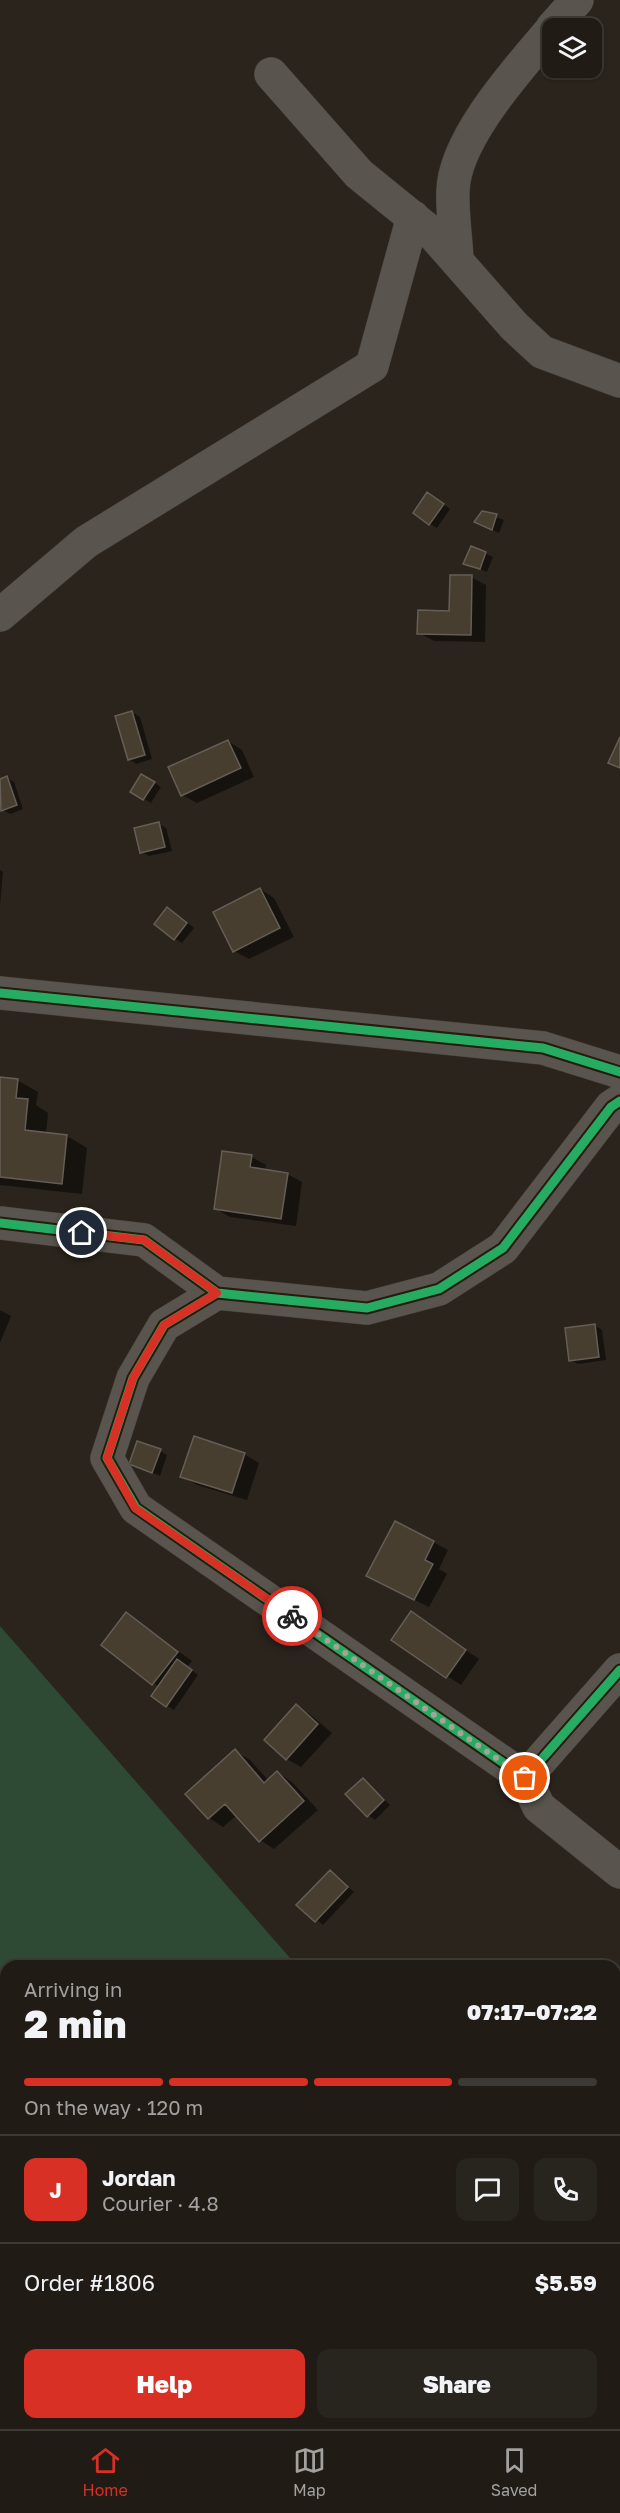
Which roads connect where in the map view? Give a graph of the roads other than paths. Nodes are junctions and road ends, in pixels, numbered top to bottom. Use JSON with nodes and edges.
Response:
{"nodes":[{"id":1,"x":577,"y":0,"type":"edge"},
{"id":2,"x":561,"y":18,"type":"edge"},
{"id":3,"x":542,"y":41,"type":"edge"},
{"id":4,"x":271,"y":74,"type":"dead end"},
{"id":5,"x":413,"y":217,"type":"junction"},
{"id":6,"x":458,"y":260,"type":"junction"},
{"id":7,"x":620,"y":381,"type":"edge"},
{"id":8,"x":0,"y":615,"type":"edge"},
{"id":9,"x":0,"y":993,"type":"edge"},
{"id":10,"x":620,"y":1072,"type":"edge"},
{"id":11,"x":620,"y":1101,"type":"edge"},
{"id":12,"x":0,"y":1223,"type":"edge"},
{"id":13,"x":217,"y":1293,"type":"junction"},
{"id":14,"x":620,"y":1670,"type":"edge"},
{"id":15,"x":525,"y":1778,"type":"junction"},
{"id":16,"x":620,"y":1872,"type":"edge"}],
"edges":[{"from":1,"to":2,"type":"street"},
{"from":3,"to":6,"type":"street"},
{"from":4,"to":5,"type":"street"},
{"from":5,"to":6,"type":"street"},
{"from":5,"to":8,"type":"street"},
{"from":6,"to":7,"type":"street"},
{"from":9,"to":10,"type":"street"},
{"from":11,"to":13,"type":"street"},
{"from":12,"to":13,"type":"street"},
{"from":13,"to":15,"type":"street"},
{"from":14,"to":15,"type":"street"},
{"from":15,"to":16,"type":"street"}]}
